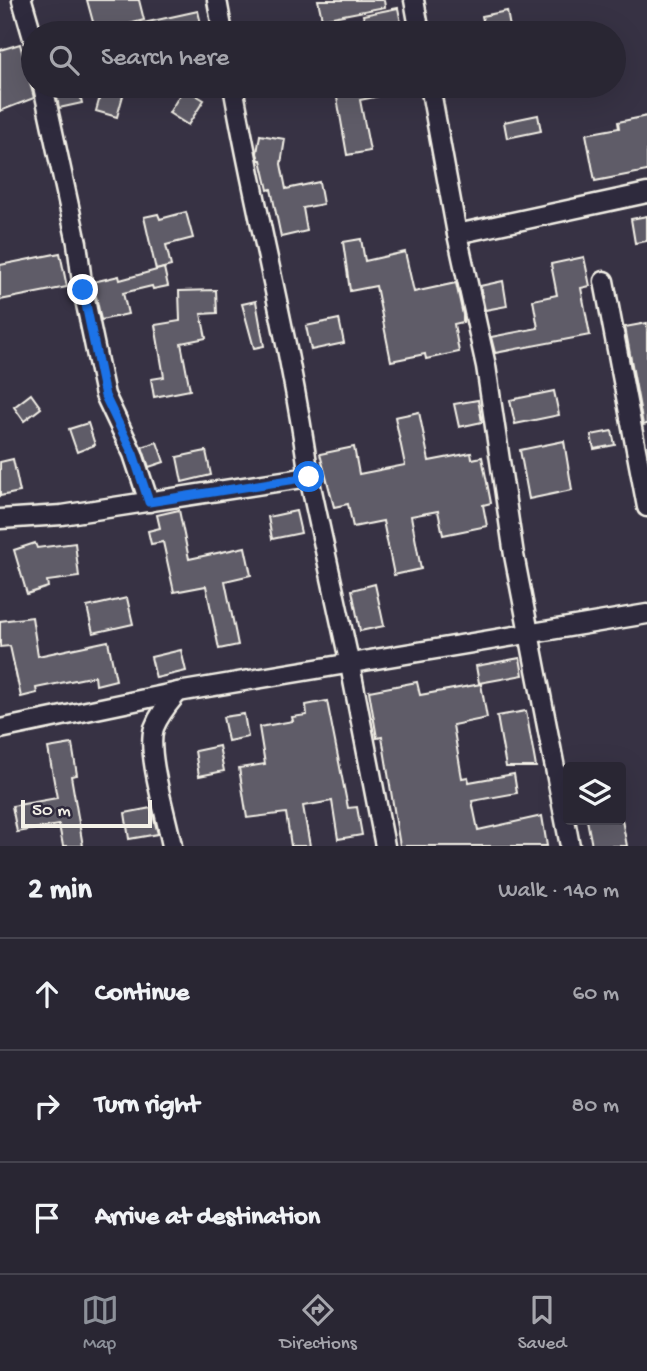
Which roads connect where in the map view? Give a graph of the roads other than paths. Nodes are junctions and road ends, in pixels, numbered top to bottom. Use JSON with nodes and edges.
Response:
{"nodes":[{"id":1,"x":217,"y":0,"type":"edge"},
{"id":2,"x":414,"y":0,"type":"edge"},
{"id":3,"x":20,"y":1,"type":"edge"},
{"id":4,"x":27,"y":21,"type":"edge"},
{"id":5,"x":221,"y":21,"type":"edge"},
{"id":6,"x":418,"y":21,"type":"edge"},
{"id":7,"x":46,"y":98,"type":"edge"},
{"id":8,"x":235,"y":98,"type":"edge"},
{"id":9,"x":432,"y":98,"type":"edge"},
{"id":10,"x":647,"y":193,"type":"edge"},
{"id":11,"x":457,"y":234,"type":"junction"},
{"id":12,"x":604,"y":281,"type":"dead end"},
{"id":13,"x":309,"y":477,"type":"junction"},
{"id":14,"x":149,"y":502,"type":"junction"},
{"id":15,"x":647,"y":507,"type":"edge"},
{"id":16,"x":0,"y":519,"type":"edge"},
{"id":17,"x":647,"y":614,"type":"edge"},
{"id":18,"x":529,"y":634,"type":"junction"},
{"id":19,"x":350,"y":665,"type":"junction"},
{"id":20,"x":178,"y":692,"type":"junction"},
{"id":21,"x":0,"y":729,"type":"edge"},
{"id":22,"x":172,"y":846,"type":"edge"},
{"id":23,"x":384,"y":846,"type":"edge"},
{"id":24,"x":570,"y":846,"type":"edge"}],
"edges":[{"from":1,"to":5,"type":"street"},
{"from":2,"to":6,"type":"street"},
{"from":3,"to":4,"type":"street"},
{"from":7,"to":14,"type":"street"},
{"from":8,"to":13,"type":"street"},
{"from":9,"to":11,"type":"street"},
{"from":10,"to":11,"type":"street"},
{"from":11,"to":18,"type":"street"},
{"from":12,"to":15,"type":"street"},
{"from":13,"to":14,"type":"street"},
{"from":13,"to":19,"type":"street"},
{"from":14,"to":16,"type":"street"},
{"from":17,"to":18,"type":"street"},
{"from":18,"to":19,"type":"street"},
{"from":18,"to":24,"type":"street"},
{"from":19,"to":20,"type":"street"},
{"from":19,"to":23,"type":"street"},
{"from":20,"to":21,"type":"street"},
{"from":20,"to":22,"type":"street"}]}
